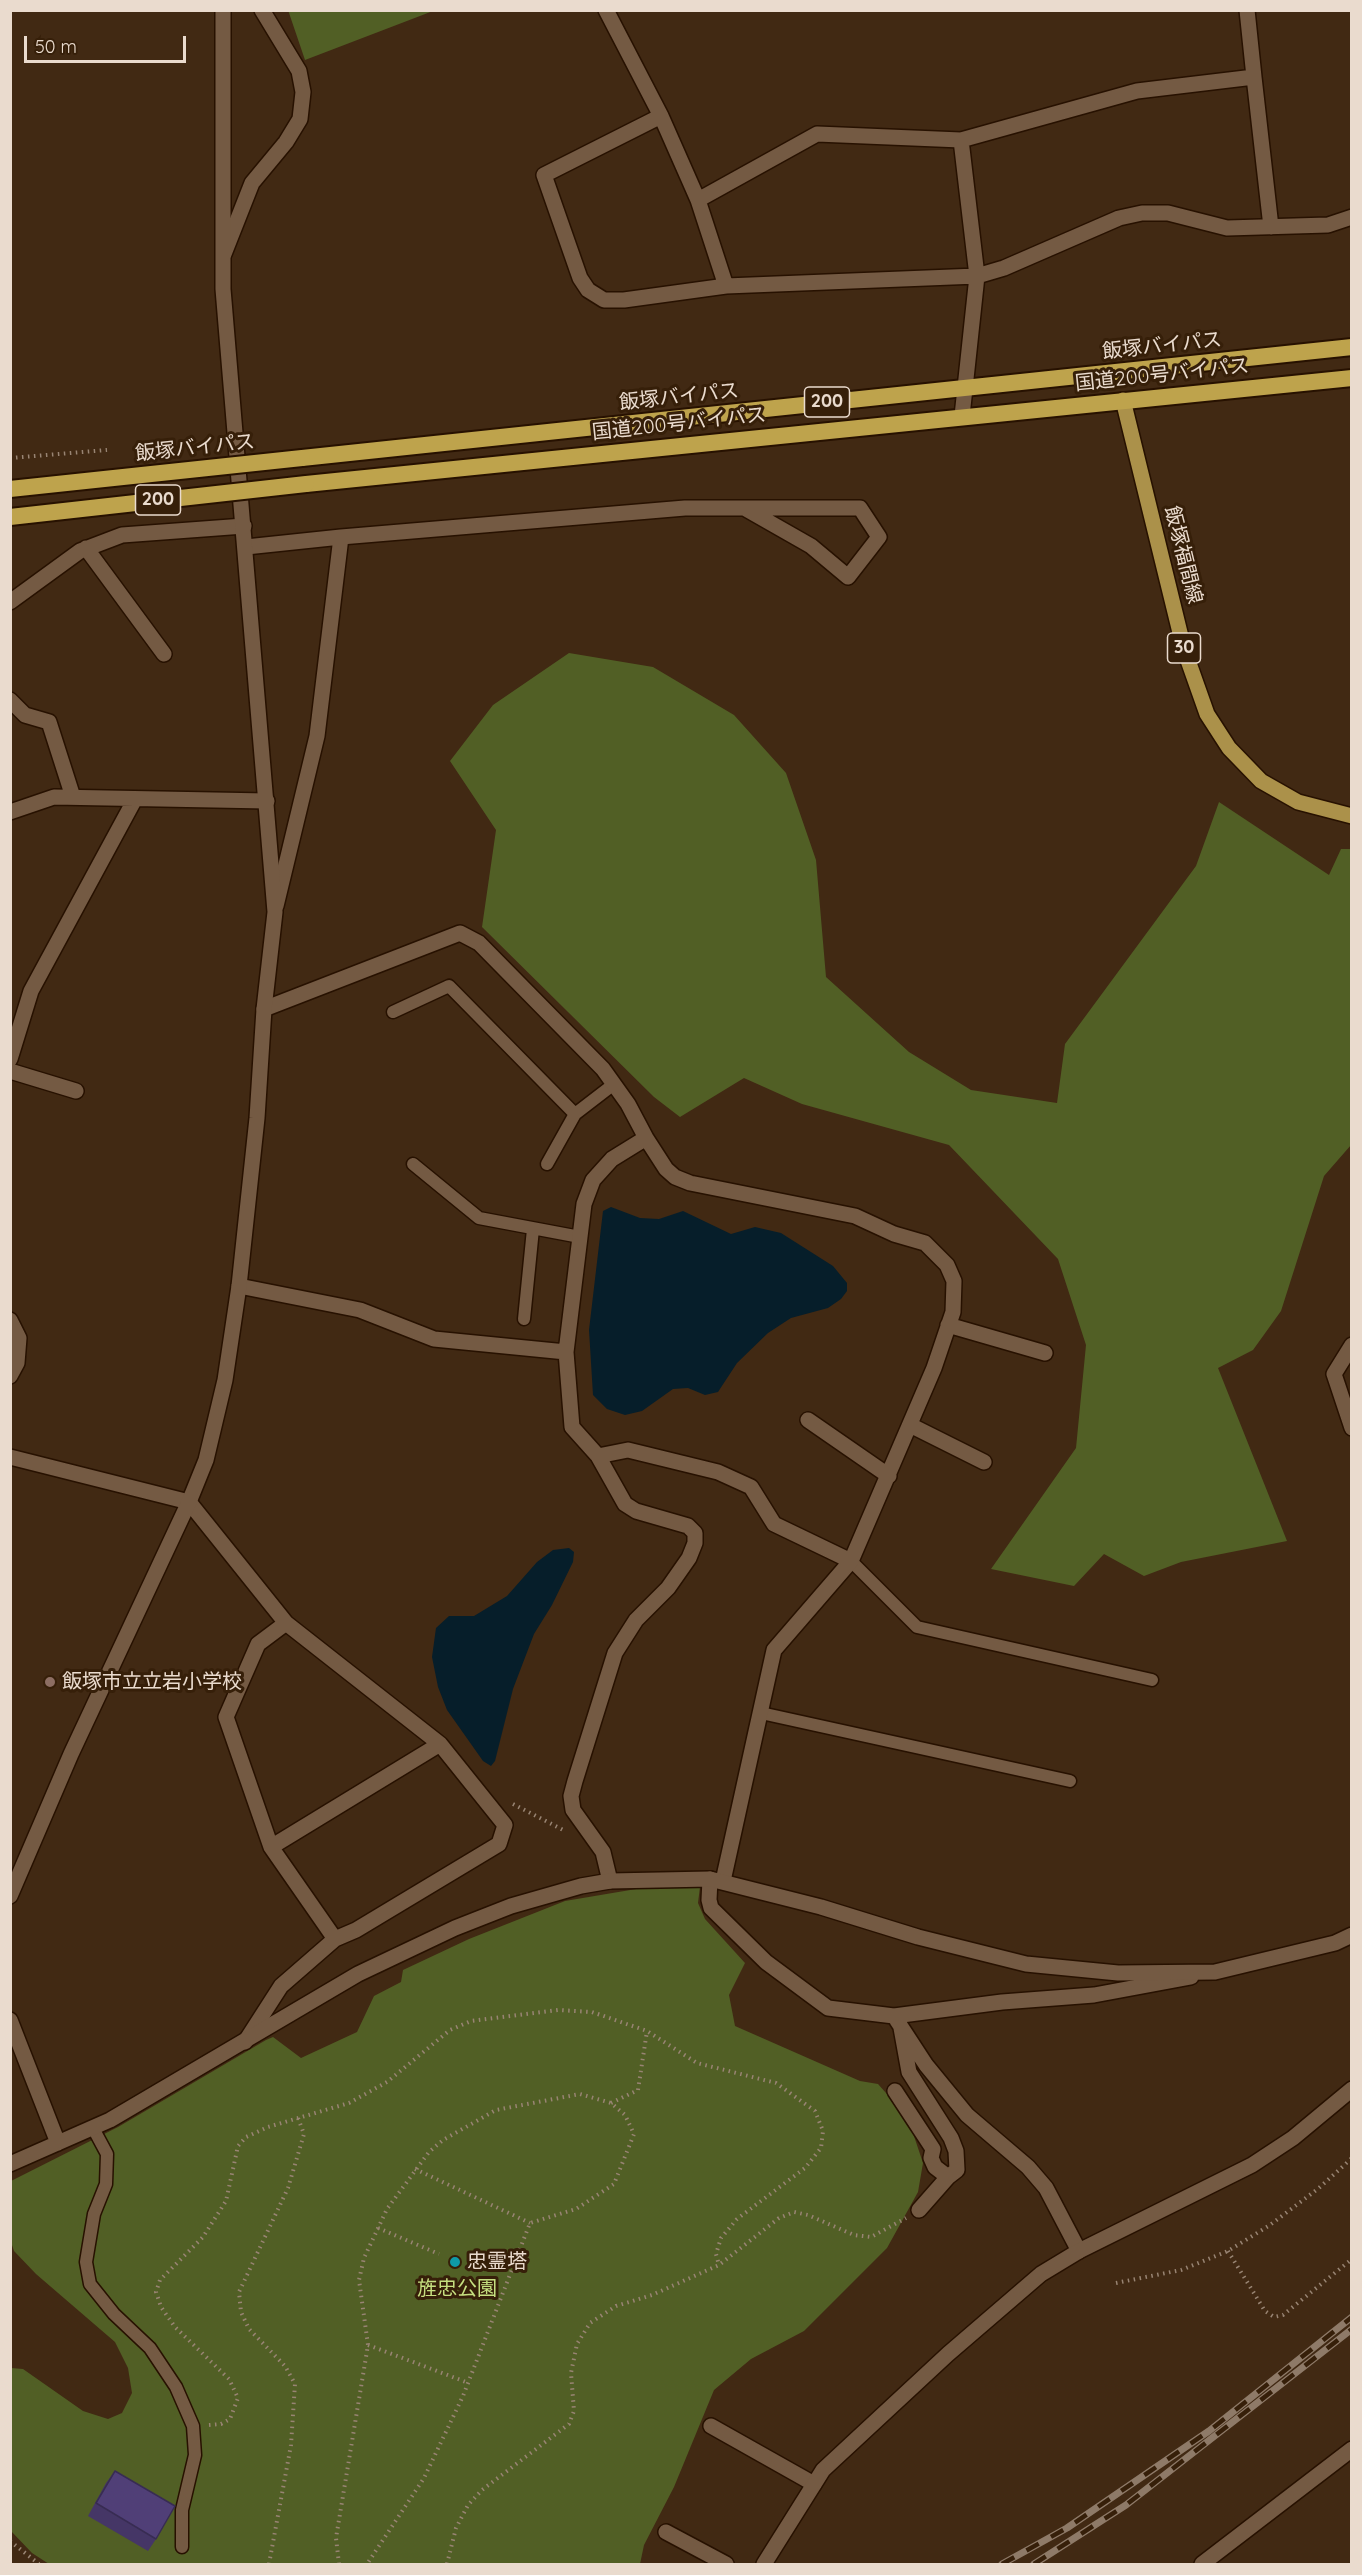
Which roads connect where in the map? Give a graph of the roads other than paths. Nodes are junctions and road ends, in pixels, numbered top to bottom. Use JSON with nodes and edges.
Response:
{"nodes":[{"id":1,"x":223,"y":10,"type":"edge"},
{"id":2,"x":262,"y":10,"type":"edge"},
{"id":3,"x":606,"y":10,"type":"edge"},
{"id":4,"x":1247,"y":10,"type":"edge"},
{"id":5,"x":1254,"y":77,"type":"junction"},
{"id":6,"x":661,"y":116,"type":"junction"},
{"id":7,"x":961,"y":140,"type":"junction"},
{"id":8,"x":698,"y":200,"type":"junction"},
{"id":9,"x":1352,"y":217,"type":"edge"},
{"id":10,"x":1271,"y":227,"type":"junction"},
{"id":11,"x":223,"y":257,"type":"junction"},
{"id":12,"x":977,"y":276,"type":"junction"},
{"id":13,"x":726,"y":286,"type":"junction"},
{"id":14,"x":1352,"y":347,"type":"edge"},
{"id":15,"x":1352,"y":378,"type":"edge"},
{"id":16,"x":964,"y":388,"type":"junction"},
{"id":17,"x":1123,"y":400,"type":"junction"},
{"id":18,"x":962,"y":416,"type":"junction"},
{"id":19,"x":10,"y":489,"type":"edge"},
{"id":20,"x":746,"y":509,"type":"junction"},
{"id":21,"x":10,"y":517,"type":"edge"},
{"id":22,"x":244,"y":526,"type":"junction"},
{"id":23,"x":341,"y":537,"type":"junction"},
{"id":24,"x":246,"y":547,"type":"junction"},
{"id":25,"x":86,"y":548,"type":"junction"},
{"id":26,"x":10,"y":602,"type":"edge"},
{"id":27,"x":164,"y":654,"type":"dead end"},
{"id":28,"x":10,"y":700,"type":"edge"},
{"id":29,"x":73,"y":797,"type":"junction"},
{"id":30,"x":135,"y":799,"type":"junction"},
{"id":31,"x":267,"y":801,"type":"junction"},
{"id":32,"x":10,"y":812,"type":"edge"},
{"id":33,"x":1352,"y":816,"type":"edge"},
{"id":34,"x":275,"y":912,"type":"junction"},
{"id":35,"x":264,"y":1009,"type":"junction"},
{"id":36,"x":393,"y":1012,"type":"dead end"},
{"id":37,"x":10,"y":1059,"type":"edge"},
{"id":38,"x":10,"y":1071,"type":"edge"},
{"id":39,"x":614,"y":1084,"type":"junction"},
{"id":40,"x":76,"y":1091,"type":"dead end"},
{"id":41,"x":575,"y":1114,"type":"junction"},
{"id":42,"x":646,"y":1138,"type":"junction"},
{"id":43,"x":413,"y":1164,"type":"dead end"},
{"id":44,"x":548,"y":1164,"type":"dead end"},
{"id":45,"x":533,"y":1229,"type":"junction"},
{"id":46,"x":580,"y":1237,"type":"junction"},
{"id":47,"x":239,"y":1286,"type":"junction"},
{"id":48,"x":10,"y":1320,"type":"edge"},
{"id":49,"x":524,"y":1320,"type":"dead end"},
{"id":50,"x":948,"y":1325,"type":"junction"},
{"id":51,"x":1352,"y":1345,"type":"edge"},
{"id":52,"x":566,"y":1352,"type":"junction"},
{"id":53,"x":1045,"y":1353,"type":"dead end"},
{"id":54,"x":10,"y":1376,"type":"edge"},
{"id":55,"x":808,"y":1420,"type":"dead end"},
{"id":56,"x":910,"y":1425,"type":"junction"},
{"id":57,"x":1352,"y":1428,"type":"edge"},
{"id":58,"x":597,"y":1456,"type":"junction"},
{"id":59,"x":10,"y":1457,"type":"edge"},
{"id":60,"x":984,"y":1462,"type":"dead end"},
{"id":61,"x":889,"y":1476,"type":"junction"},
{"id":62,"x":189,"y":1502,"type":"junction"},
{"id":63,"x":851,"y":1561,"type":"junction"},
{"id":64,"x":286,"y":1623,"type":"junction"},
{"id":65,"x":1152,"y":1680,"type":"dead end"},
{"id":66,"x":761,"y":1713,"type":"junction"},
{"id":67,"x":440,"y":1744,"type":"junction"},
{"id":68,"x":1070,"y":1780,"type":"dead end"},
{"id":69,"x":271,"y":1847,"type":"junction"},
{"id":70,"x":717,"y":1880,"type":"junction"},
{"id":71,"x":610,"y":1881,"type":"junction"},
{"id":72,"x":10,"y":1896,"type":"edge"},
{"id":73,"x":1352,"y":1935,"type":"edge"},
{"id":74,"x":335,"y":1939,"type":"junction"},
{"id":75,"x":1215,"y":1972,"type":"junction"},
{"id":76,"x":10,"y":2019,"type":"edge"},
{"id":77,"x":897,"y":2021,"type":"junction"},
{"id":78,"x":245,"y":2042,"type":"junction"},
{"id":79,"x":1352,"y":2089,"type":"edge"},
{"id":80,"x":895,"y":2091,"type":"dead end"},
{"id":81,"x":93,"y":2128,"type":"junction"},
{"id":82,"x":58,"y":2143,"type":"junction"},
{"id":83,"x":10,"y":2164,"type":"edge"},
{"id":84,"x":948,"y":2177,"type":"junction"},
{"id":85,"x":919,"y":2210,"type":"road end"},
{"id":86,"x":1079,"y":2251,"type":"junction"},
{"id":87,"x":711,"y":2426,"type":"dead end"},
{"id":88,"x":1350,"y":2454,"type":"edge"},
{"id":89,"x":814,"y":2484,"type":"junction"},
{"id":90,"x":666,"y":2532,"type":"dead end"},
{"id":91,"x":182,"y":2547,"type":"dead end"},
{"id":92,"x":1210,"y":2562,"type":"edge"},
{"id":93,"x":726,"y":2565,"type":"edge"},
{"id":94,"x":764,"y":2565,"type":"edge"}],
"edges":[{"from":1,"to":11,"type":"street"},
{"from":2,"to":11,"type":"street"},
{"from":3,"to":6,"type":"street"},
{"from":4,"to":5,"type":"street"},
{"from":5,"to":7,"type":"street"},
{"from":5,"to":10,"type":"street"},
{"from":6,"to":8,"type":"street"},
{"from":6,"to":13,"type":"street"},
{"from":7,"to":8,"type":"street"},
{"from":7,"to":12,"type":"street"},
{"from":8,"to":13,"type":"street"},
{"from":9,"to":10,"type":"street"},
{"from":10,"to":12,"type":"street"},
{"from":11,"to":22,"type":"street"},
{"from":12,"to":13,"type":"street"},
{"from":12,"to":16,"type":"street"},
{"from":14,"to":16,"type":"highway","name":"飯塚バイパス","number":"200"},
{"from":15,"to":17,"type":"highway","name":"国道200号バイパス","number":"200"},
{"from":16,"to":18,"type":"street"},
{"from":16,"to":19,"type":"highway","name":"飯塚バイパス","number":"200","bridge":true},
{"from":17,"to":18,"type":"highway","name":"国道200号バイパス","number":"200"},
{"from":17,"to":33,"type":"main road","name":"飯塚福間線","number":"30"},
{"from":18,"to":21,"type":"highway","name":"国道200号バイパス","number":"200","bridge":true},
{"from":20,"to":20,"type":"street"},
{"from":20,"to":23,"type":"street"},
{"from":22,"to":24,"type":"street"},
{"from":22,"to":25,"type":"street"},
{"from":23,"to":24,"type":"street"},
{"from":23,"to":34,"type":"street"},
{"from":24,"to":31,"type":"street"},
{"from":25,"to":26,"type":"street"},
{"from":25,"to":27,"type":"street"},
{"from":28,"to":29,"type":"street"},
{"from":29,"to":30,"type":"street"},
{"from":29,"to":32,"type":"street"},
{"from":30,"to":31,"type":"street"},
{"from":30,"to":37,"type":"street"},
{"from":31,"to":34,"type":"street"},
{"from":34,"to":35,"type":"street"},
{"from":35,"to":39,"type":"street"},
{"from":35,"to":47,"type":"street"},
{"from":36,"to":41,"type":"lane"},
{"from":38,"to":40,"type":"street"},
{"from":39,"to":41,"type":"lane"},
{"from":39,"to":42,"type":"street"},
{"from":41,"to":44,"type":"lane"},
{"from":42,"to":46,"type":"street"},
{"from":42,"to":50,"type":"street"},
{"from":43,"to":45,"type":"lane"},
{"from":45,"to":46,"type":"lane"},
{"from":45,"to":49,"type":"lane"},
{"from":46,"to":52,"type":"street"},
{"from":47,"to":52,"type":"street"},
{"from":47,"to":62,"type":"street"},
{"from":48,"to":54,"type":"street"},
{"from":50,"to":53,"type":"street"},
{"from":50,"to":56,"type":"street"},
{"from":51,"to":57,"type":"street"},
{"from":52,"to":58,"type":"street"},
{"from":55,"to":61,"type":"street"},
{"from":56,"to":60,"type":"street"},
{"from":56,"to":61,"type":"street"},
{"from":58,"to":63,"type":"street"},
{"from":58,"to":71,"type":"street"},
{"from":59,"to":62,"type":"street"},
{"from":61,"to":63,"type":"street"},
{"from":62,"to":64,"type":"street"},
{"from":62,"to":72,"type":"street"},
{"from":63,"to":65,"type":"lane"},
{"from":63,"to":66,"type":"street"},
{"from":64,"to":67,"type":"street"},
{"from":64,"to":69,"type":"street"},
{"from":66,"to":68,"type":"lane"},
{"from":66,"to":70,"type":"street"},
{"from":67,"to":69,"type":"street"},
{"from":67,"to":74,"type":"street"},
{"from":69,"to":74,"type":"street"},
{"from":70,"to":71,"type":"street"},
{"from":70,"to":75,"type":"street"},
{"from":70,"to":77,"type":"street"},
{"from":71,"to":78,"type":"street"},
{"from":73,"to":75,"type":"street"},
{"from":74,"to":78,"type":"street"},
{"from":75,"to":77,"type":"street"},
{"from":76,"to":82,"type":"street"},
{"from":77,"to":84,"type":"street"},
{"from":77,"to":86,"type":"street"},
{"from":78,"to":81,"type":"street"},
{"from":79,"to":86,"type":"street"},
{"from":80,"to":84,"type":"street"},
{"from":81,"to":82,"type":"street"},
{"from":81,"to":91,"type":"lane"},
{"from":82,"to":83,"type":"street"},
{"from":84,"to":85,"type":"street"},
{"from":86,"to":89,"type":"street"},
{"from":87,"to":89,"type":"street"},
{"from":88,"to":92,"type":"street"},
{"from":89,"to":94,"type":"street"},
{"from":90,"to":93,"type":"street"}]}
